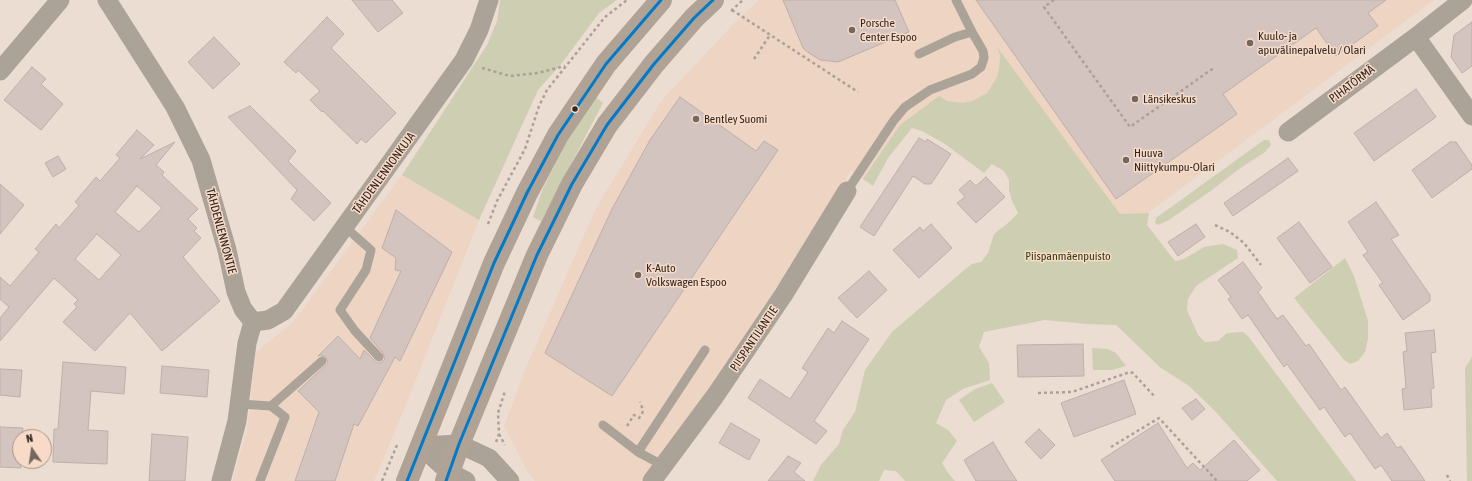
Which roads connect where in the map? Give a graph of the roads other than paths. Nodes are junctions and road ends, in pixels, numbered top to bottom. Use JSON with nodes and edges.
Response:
{"nodes":[{"id":1,"x":60,"y":0,"type":"edge"},
{"id":2,"x":107,"y":0,"type":"edge"},
{"id":3,"x":489,"y":0,"type":"edge"},
{"id":4,"x":661,"y":0,"type":"edge"},
{"id":5,"x":956,"y":0,"type":"edge"},
{"id":6,"x":1463,"y":0,"type":"edge"},
{"id":7,"x":720,"y":8,"type":"edge"},
{"id":8,"x":972,"y":32,"type":"junction"},
{"id":9,"x":1416,"y":37,"type":"junction"},
{"id":10,"x":920,"y":54,"type":"dead end"},
{"id":11,"x":0,"y":71,"type":"edge"},
{"id":12,"x":1472,"y":116,"type":"edge"},
{"id":13,"x":1288,"y":132,"type":"dead end"},
{"id":14,"x":847,"y":191,"type":"joint"},
{"id":15,"x":345,"y":227,"type":"junction"},
{"id":16,"x":253,"y":322,"type":"junction"},
{"id":17,"x":705,"y":350,"type":"dead end"},
{"id":18,"x":379,"y":357,"type":"dead end"},
{"id":19,"x":322,"y":361,"type":"dead end"},
{"id":20,"x":240,"y":404,"type":"junction"},
{"id":21,"x":271,"y":406,"type":"junction"},
{"id":22,"x":603,"y":425,"type":"dead end"},
{"id":23,"x":459,"y":444,"type":"junction"},
{"id":24,"x":421,"y":446,"type":"junction"},
{"id":25,"x":638,"y":452,"type":"junction"},
{"id":26,"x":664,"y":466,"type":"junction"},
{"id":27,"x":454,"y":478,"type":"edge"},
{"id":28,"x":221,"y":481,"type":"edge"},
{"id":29,"x":260,"y":481,"type":"edge"},
{"id":30,"x":407,"y":481,"type":"edge"},
{"id":31,"x":510,"y":481,"type":"edge"},
{"id":32,"x":652,"y":481,"type":"edge"}],
"edges":[{"from":1,"to":11,"type":"street"},
{"from":2,"to":16,"type":"street","name":"TÄHDENLENNONTIE"},
{"from":3,"to":15,"type":"street","name":"TÄHDENLENNONKUJA"},
{"from":4,"to":24,"type":"main road"},
{"from":5,"to":8,"type":"lane"},
{"from":6,"to":9,"type":"street","name":"PIHATÖRMÄ"},
{"from":7,"to":23,"type":"main road"},
{"from":8,"to":10,"type":"lane"},
{"from":8,"to":14,"type":"lane"},
{"from":9,"to":12,"type":"street"},
{"from":9,"to":13,"type":"street","name":"PIHATÖRMÄ"},
{"from":14,"to":26,"type":"street","name":"PIISPANTILANTIE"},
{"from":15,"to":16,"type":"street","name":"TÄHDENLENNONKUJA"},
{"from":15,"to":18,"type":"lane"},
{"from":16,"to":20,"type":"street"},
{"from":17,"to":25,"type":"lane"},
{"from":19,"to":21,"type":"lane"},
{"from":20,"to":21,"type":"lane"},
{"from":20,"to":28,"type":"street"},
{"from":21,"to":29,"type":"lane"},
{"from":22,"to":25,"type":"lane"},
{"from":23,"to":24,"type":"street"},
{"from":23,"to":27,"type":"main road"},
{"from":23,"to":31,"type":"street"},
{"from":24,"to":27,"type":"street"},
{"from":24,"to":30,"type":"main road"},
{"from":25,"to":26,"type":"lane"},
{"from":26,"to":32,"type":"street","name":"PIISPANTILANTIE"}]}
